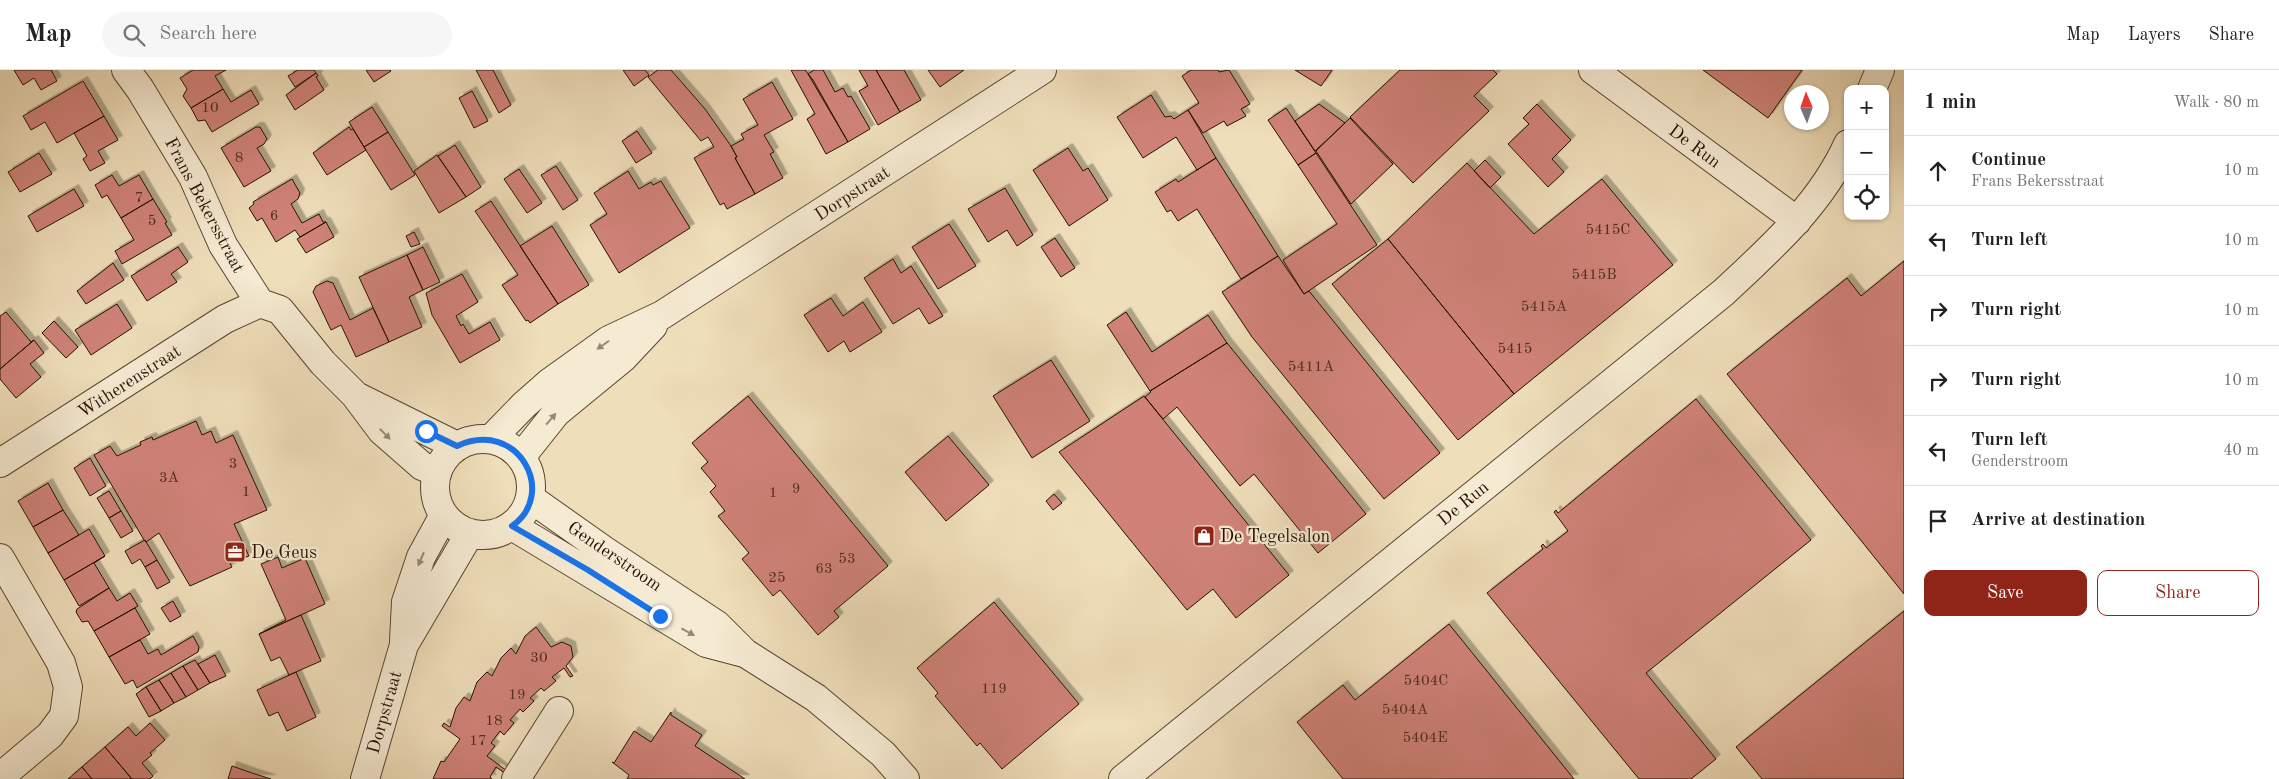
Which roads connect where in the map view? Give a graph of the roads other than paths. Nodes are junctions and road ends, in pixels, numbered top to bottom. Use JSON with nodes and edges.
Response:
{"nodes":[{"id":1,"x":126,"y":70,"type":"edge"},
{"id":2,"x":1042,"y":70,"type":"edge"},
{"id":3,"x":1593,"y":70,"type":"edge"},
{"id":4,"x":1880,"y":70,"type":"edge"},
{"id":5,"x":1874,"y":85,"type":"edge"},
{"id":6,"x":1844,"y":153,"type":"edge"},
{"id":7,"x":1797,"y":221,"type":"junction"},
{"id":8,"x":260,"y":303,"type":"junction"},
{"id":9,"x":662,"y":316,"type":"junction"},
{"id":10,"x":355,"y":395,"type":"junction"},
{"id":11,"x":492,"y":439,"type":"junction"},
{"id":12,"x":457,"y":446,"type":"junction"},
{"id":13,"x":521,"y":457,"type":"junction"},
{"id":14,"x":0,"y":463,"type":"edge"},
{"id":15,"x":437,"y":472,"type":"junction"},
{"id":16,"x":530,"y":498,"type":"junction"},
{"id":17,"x":444,"y":516,"type":"junction"},
{"id":18,"x":512,"y":526,"type":"junction"},
{"id":19,"x":470,"y":533,"type":"junction"},
{"id":20,"x":0,"y":558,"type":"edge"},
{"id":21,"x":404,"y":645,"type":"junction"},
{"id":22,"x":745,"y":653,"type":"junction"},
{"id":23,"x":559,"y":711,"type":"dead end"},
{"id":24,"x":0,"y":777,"type":"edge"},
{"id":25,"x":365,"y":779,"type":"edge"},
{"id":26,"x":516,"y":779,"type":"edge"},
{"id":27,"x":905,"y":779,"type":"edge"},
{"id":28,"x":1123,"y":779,"type":"edge"}],
"edges":[{"from":1,"to":8,"type":"street","name":"Frans Bekersstraat"},
{"from":2,"to":9,"type":"street","name":"Dorpstraat"},
{"from":3,"to":7,"type":"street","name":"De Run"},
{"from":4,"to":5,"type":"street"},
{"from":6,"to":7,"type":"street","name":"De Run"},
{"from":7,"to":28,"type":"street","name":"De Run"},
{"from":8,"to":10,"type":"street"},
{"from":8,"to":14,"type":"street","name":"Witherenstraat"},
{"from":9,"to":11,"type":"street","name":"Dorpstraat","one_way":true},
{"from":13,"to":9,"type":"street","name":"Dorpstraat","one_way":true},
{"from":10,"to":12,"type":"street"},
{"from":10,"to":15,"type":"street","one_way":true},
{"from":11,"to":12,"type":"street"},
{"from":11,"to":13,"type":"street"},
{"from":12,"to":15,"type":"street"},
{"from":13,"to":16,"type":"street"},
{"from":15,"to":17,"type":"street"},
{"from":16,"to":18,"type":"street"},
{"from":16,"to":22,"type":"street","name":"Genderstroom"},
{"from":17,"to":19,"type":"street"},
{"from":17,"to":21,"type":"street","name":"Dorpstraat","one_way":true},
{"from":18,"to":19,"type":"street"},
{"from":18,"to":22,"type":"street","name":"Genderstroom","one_way":true},
{"from":19,"to":21,"type":"street","name":"Dorpstraat"},
{"from":20,"to":24,"type":"street"},
{"from":21,"to":25,"type":"street","name":"Dorpstraat"},
{"from":22,"to":27,"type":"street","name":"Genderstroom"},
{"from":23,"to":26,"type":"street"}]}
